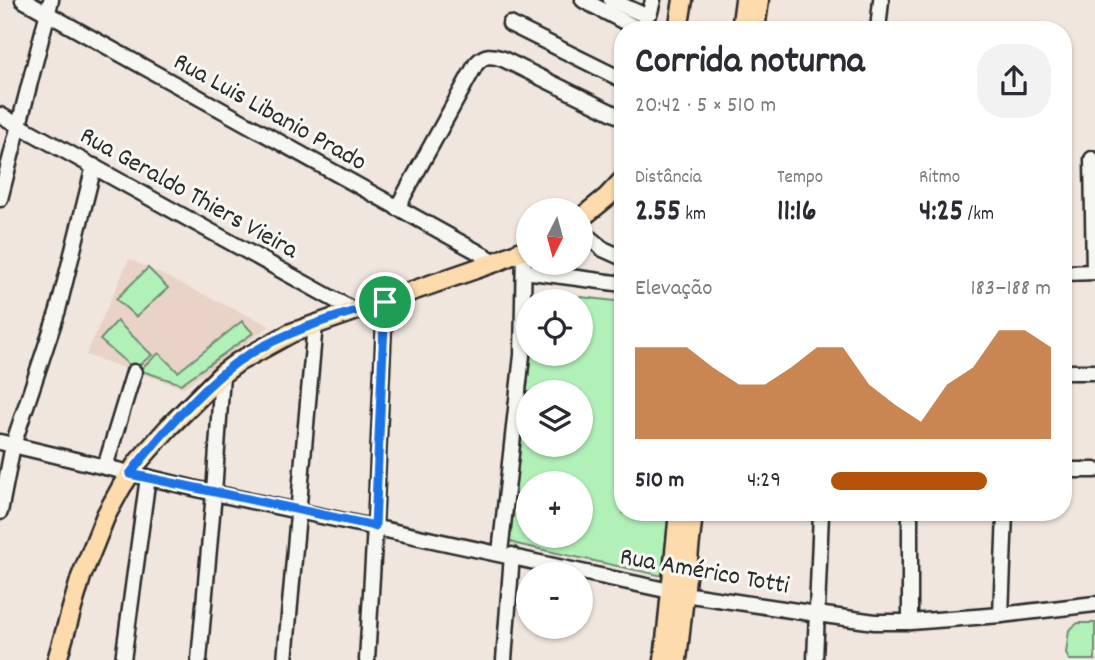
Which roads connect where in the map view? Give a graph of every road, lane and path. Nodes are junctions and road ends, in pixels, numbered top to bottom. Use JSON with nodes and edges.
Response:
{"nodes":[{"id":1,"x":23,"y":0,"type":"edge"},
{"id":2,"x":583,"y":0,"type":"edge"},
{"id":3,"x":611,"y":0,"type":"edge"},
{"id":4,"x":653,"y":0,"type":"edge"},
{"id":5,"x":683,"y":0,"type":"edge"},
{"id":6,"x":745,"y":0,"type":"edge"},
{"id":7,"x":759,"y":0,"type":"edge"},
{"id":8,"x":881,"y":0,"type":"edge"},
{"id":9,"x":49,"y":7,"type":"edge"},
{"id":10,"x":623,"y":21,"type":"edge"},
{"id":11,"x":680,"y":21,"type":"edge"},
{"id":12,"x":742,"y":21,"type":"edge"},
{"id":13,"x":756,"y":21,"type":"edge"},
{"id":14,"x":879,"y":21,"type":"edge"},
{"id":15,"x":510,"y":24,"type":"dead end"},
{"id":16,"x":614,"y":76,"type":"edge"},
{"id":17,"x":614,"y":114,"type":"edge"},
{"id":18,"x":0,"y":115,"type":"edge"},
{"id":19,"x":19,"y":124,"type":"junction"},
{"id":20,"x":1092,"y":159,"type":"dead end"},
{"id":21,"x":94,"y":166,"type":"junction"},
{"id":22,"x":614,"y":190,"type":"edge"},
{"id":23,"x":0,"y":199,"type":"edge"},
{"id":24,"x":397,"y":208,"type":"junction"},
{"id":25,"x":593,"y":208,"type":"edge"},
{"id":26,"x":593,"y":241,"type":"edge"},
{"id":27,"x":516,"y":253,"type":"edge"},
{"id":28,"x":614,"y":254,"type":"edge"},
{"id":29,"x":496,"y":262,"type":"junction"},
{"id":30,"x":1094,"y":272,"type":"edge"},
{"id":31,"x":1072,"y":273,"type":"edge"},
{"id":32,"x":524,"y":275,"type":"edge"},
{"id":33,"x":554,"y":275,"type":"edge"},
{"id":34,"x":614,"y":283,"type":"edge"},
{"id":35,"x":385,"y":302,"type":"junction"},
{"id":36,"x":355,"y":311,"type":"junction"},
{"id":37,"x":315,"y":324,"type":"junction"},
{"id":38,"x":134,"y":372,"type":"dead end"},
{"id":39,"x":1072,"y":372,"type":"edge"},
{"id":40,"x":1095,"y":372,"type":"edge"},
{"id":41,"x":222,"y":374,"type":"junction"},
{"id":42,"x":7,"y":444,"type":"edge"},
{"id":43,"x":105,"y":467,"type":"junction"},
{"id":44,"x":1072,"y":470,"type":"edge"},
{"id":45,"x":1095,"y":470,"type":"edge"},
{"id":46,"x":130,"y":474,"type":"junction"},
{"id":47,"x":148,"y":477,"type":"junction"},
{"id":48,"x":214,"y":493,"type":"junction"},
{"id":49,"x":299,"y":511,"type":"junction"},
{"id":50,"x":0,"y":512,"type":"edge"},
{"id":51,"x":679,"y":521,"type":"edge"},
{"id":52,"x":691,"y":521,"type":"edge"},
{"id":53,"x":821,"y":521,"type":"edge"},
{"id":54,"x":910,"y":521,"type":"edge"},
{"id":55,"x":1005,"y":521,"type":"edge"},
{"id":56,"x":375,"y":526,"type":"junction"},
{"id":57,"x":506,"y":554,"type":"junction"},
{"id":58,"x":677,"y":592,"type":"junction"},
{"id":59,"x":1095,"y":603,"type":"edge"},
{"id":60,"x":817,"y":614,"type":"junction"},
{"id":61,"x":1001,"y":615,"type":"junction"},
{"id":62,"x":910,"y":622,"type":"junction"},
{"id":63,"x":57,"y":660,"type":"edge"},
{"id":64,"x":123,"y":660,"type":"edge"},
{"id":65,"x":198,"y":660,"type":"edge"},
{"id":66,"x":285,"y":660,"type":"edge"},
{"id":67,"x":367,"y":660,"type":"edge"},
{"id":68,"x":504,"y":660,"type":"edge"},
{"id":69,"x":664,"y":660,"type":"edge"},
{"id":70,"x":677,"y":660,"type":"edge"},
{"id":71,"x":815,"y":660,"type":"edge"}],
"edges":[{"from":1,"to":9,"type":"street","name":"Rua Luis Libanio Prado"},
{"from":2,"to":10,"type":"street"},
{"from":3,"to":4,"type":"street"},
{"from":5,"to":11,"type":"main road"},
{"from":6,"to":12,"type":"main road"},
{"from":7,"to":13,"type":"main road"},
{"from":8,"to":14,"type":"street"},
{"from":9,"to":19,"type":"street"},
{"from":9,"to":24,"type":"street","name":"Rua Luis Libanio Prado"},
{"from":15,"to":16,"type":"street"},
{"from":17,"to":24,"type":"street"},
{"from":18,"to":19,"type":"street","name":"Rua Geraldo Thiers Vieira"},
{"from":19,"to":21,"type":"street","name":"Rua Geraldo Thiers Vieira"},
{"from":19,"to":23,"type":"street"},
{"from":20,"to":30,"type":"street"},
{"from":21,"to":36,"type":"street","name":"Rua Geraldo Thiers Vieira"},
{"from":21,"to":42,"type":"street"},
{"from":22,"to":25,"type":"main road"},
{"from":24,"to":29,"type":"street","name":"Rua Luis Libanio Prado"},
{"from":26,"to":28,"type":"street"},
{"from":27,"to":29,"type":"main road"},
{"from":29,"to":35,"type":"main road"},
{"from":30,"to":31,"type":"street"},
{"from":32,"to":57,"type":"street"},
{"from":33,"to":34,"type":"street"},
{"from":35,"to":36,"type":"main road"},
{"from":35,"to":56,"type":"street"},
{"from":36,"to":37,"type":"main road"},
{"from":37,"to":41,"type":"main road"},
{"from":37,"to":49,"type":"street"},
{"from":38,"to":43,"type":"street"},
{"from":39,"to":40,"type":"street"},
{"from":41,"to":46,"type":"main road"},
{"from":41,"to":48,"type":"street"},
{"from":42,"to":43,"type":"street"},
{"from":42,"to":50,"type":"street"},
{"from":43,"to":46,"type":"street","name":"Rua Américo Totti"},
{"from":44,"to":45,"type":"street"},
{"from":46,"to":47,"type":"street","name":"Rua Américo Totti"},
{"from":46,"to":63,"type":"main road"},
{"from":47,"to":48,"type":"street","name":"Rua Américo Totti"},
{"from":47,"to":64,"type":"street"},
{"from":48,"to":49,"type":"street","name":"Rua Américo Totti"},
{"from":48,"to":65,"type":"street"},
{"from":49,"to":56,"type":"street","name":"Rua Américo Totti"},
{"from":49,"to":66,"type":"street"},
{"from":51,"to":58,"type":"main road"},
{"from":52,"to":58,"type":"main road"},
{"from":53,"to":60,"type":"street"},
{"from":54,"to":62,"type":"street"},
{"from":55,"to":61,"type":"street"},
{"from":56,"to":57,"type":"street","name":"Rua Américo Totti"},
{"from":56,"to":67,"type":"street"},
{"from":57,"to":58,"type":"street","name":"Rua Américo Totti"},
{"from":57,"to":68,"type":"street"},
{"from":58,"to":60,"type":"street","name":"Rua Américo Totti"},
{"from":58,"to":69,"type":"main road"},
{"from":58,"to":70,"type":"main road"},
{"from":59,"to":61,"type":"street","name":"Rua Américo Totti"},
{"from":60,"to":62,"type":"street","name":"Rua Américo Totti"},
{"from":60,"to":71,"type":"street"},
{"from":61,"to":62,"type":"street","name":"Rua Américo Totti"}]}
